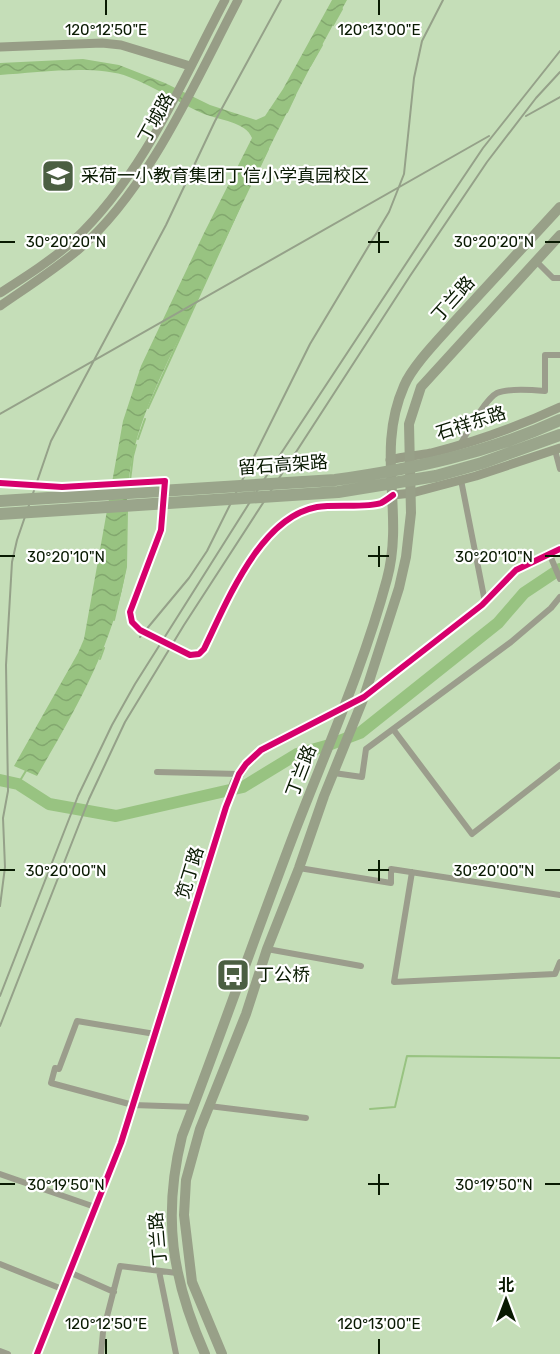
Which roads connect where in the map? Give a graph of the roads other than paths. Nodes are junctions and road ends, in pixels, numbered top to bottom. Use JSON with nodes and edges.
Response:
{"nodes":[{"id":1,"x":225,"y":0,"type":"edge"},
{"id":2,"x":238,"y":0,"type":"edge"},
{"id":3,"x":0,"y":47,"type":"edge"},
{"id":4,"x":190,"y":66,"type":"junction"},
{"id":5,"x":560,"y":207,"type":"edge"},
{"id":6,"x":560,"y":235,"type":"edge"},
{"id":7,"x":537,"y":262,"type":"junction"},
{"id":8,"x":560,"y":278,"type":"edge"},
{"id":9,"x":0,"y":293,"type":"edge"},
{"id":10,"x":0,"y":306,"type":"edge"},
{"id":11,"x":560,"y":355,"type":"edge"},
{"id":12,"x":560,"y":407,"type":"edge"},
{"id":13,"x":560,"y":420,"type":"edge"},
{"id":14,"x":560,"y":435,"type":"edge"},
{"id":15,"x":460,"y":445,"type":"junction"},
{"id":16,"x":558,"y":449,"type":"edge"},
{"id":17,"x":410,"y":455,"type":"junction"},
{"id":18,"x":390,"y":460,"type":"junction"},
{"id":19,"x":560,"y":469,"type":"edge"},
{"id":20,"x":461,"y":480,"type":"junction"},
{"id":21,"x":0,"y":483,"type":"edge"},
{"id":22,"x":412,"y":493,"type":"junction"},
{"id":23,"x":0,"y":495,"type":"edge"},
{"id":24,"x":393,"y":495,"type":"junction"},
{"id":25,"x":70,"y":497,"type":"junction"},
{"id":26,"x":0,"y":501,"type":"edge"},
{"id":27,"x":71,"y":510,"type":"junction"},
{"id":28,"x":0,"y":514,"type":"edge"},
{"id":29,"x":0,"y":521,"type":"edge"},
{"id":30,"x":560,"y":549,"type":"edge"},
{"id":31,"x":550,"y":557,"type":"junction"},
{"id":32,"x":560,"y":579,"type":"edge"},
{"id":33,"x":560,"y":597,"type":"edge"},
{"id":34,"x":485,"y":602,"type":"junction"},
{"id":35,"x":140,"y":630,"type":"dead end"},
{"id":36,"x":186,"y":654,"type":"dead end"},
{"id":37,"x":364,"y":697,"type":"junction"},
{"id":38,"x":342,"y":709,"type":"junction"},
{"id":39,"x":393,"y":729,"type":"junction"},
{"id":40,"x":560,"y":765,"type":"edge"},
{"id":41,"x":157,"y":772,"type":"dead end"},
{"id":42,"x":334,"y":773,"type":"junction"},
{"id":43,"x":239,"y":774,"type":"junction"},
{"id":44,"x":230,"y":795,"type":"joint"},
{"id":45,"x":299,"y":868,"type":"junction"},
{"id":46,"x":412,"y":872,"type":"junction"},
{"id":47,"x":560,"y":895,"type":"edge"},
{"id":48,"x":267,"y":949,"type":"junction"},
{"id":49,"x":560,"y":962,"type":"edge"},
{"id":50,"x":362,"y":966,"type":"dead end"},
{"id":51,"x":155,"y":1034,"type":"junction"},
{"id":52,"x":133,"y":1105,"type":"junction"},
{"id":53,"x":209,"y":1106,"type":"junction"},
{"id":54,"x":194,"y":1107,"type":"junction"},
{"id":55,"x":306,"y":1118,"type":"dead end"},
{"id":56,"x":0,"y":1174,"type":"edge"},
{"id":57,"x":94,"y":1207,"type":"junction"},
{"id":58,"x":0,"y":1264,"type":"edge"},
{"id":59,"x":159,"y":1271,"type":"junction"},
{"id":60,"x":69,"y":1272,"type":"junction"},
{"id":61,"x":177,"y":1273,"type":"junction"},
{"id":62,"x":62,"y":1289,"type":"junction"},
{"id":63,"x":114,"y":1292,"type":"junction"},
{"id":64,"x":0,"y":1351,"type":"edge"},
{"id":65,"x":8,"y":1354,"type":"edge"},
{"id":66,"x":37,"y":1354,"type":"edge"},
{"id":67,"x":101,"y":1354,"type":"edge"},
{"id":68,"x":176,"y":1354,"type":"edge"},
{"id":69,"x":205,"y":1354,"type":"edge"},
{"id":70,"x":222,"y":1354,"type":"edge"}],
"edges":[{"from":1,"to":4,"type":"main road","name":"丁城路"},
{"from":2,"to":10,"type":"main road","name":"丁城路"},
{"from":3,"to":4,"type":"main road"},
{"from":4,"to":9,"type":"main road","name":"丁城路"},
{"from":5,"to":18,"type":"main road","name":"丁兰路"},
{"from":6,"to":7,"type":"main road","name":"丁兰路"},
{"from":7,"to":8,"type":"street"},
{"from":7,"to":17,"type":"main road","name":"丁兰路"},
{"from":11,"to":15,"type":"street"},
{"from":12,"to":15,"type":"main road","name":"石祥东路"},
{"from":13,"to":25,"type":"highway","name":"留石高架路","bridge":true},
{"from":14,"to":27,"type":"highway","name":"留石高架路","bridge":true},
{"from":15,"to":17,"type":"main road","name":"石祥东路"},
{"from":16,"to":19,"type":"street"},
{"from":16,"to":20,"type":"main road"},
{"from":17,"to":18,"type":"main road","name":"石祥东路"},
{"from":17,"to":22,"type":"main road","name":"丁兰路"},
{"from":18,"to":24,"type":"main road","name":"丁兰路"},
{"from":20,"to":22,"type":"main road"},
{"from":20,"to":34,"type":"street"},
{"from":21,"to":35,"type":"street"},
{"from":22,"to":24,"type":"main road"},
{"from":22,"to":37,"type":"main road","name":"丁兰路"},
{"from":23,"to":25,"type":"highway","bridge":true},
{"from":24,"to":36,"type":"street"},
{"from":24,"to":38,"type":"main road","name":"丁兰路"},
{"from":25,"to":26,"type":"highway","name":"留石高架路","bridge":true},
{"from":27,"to":28,"type":"highway","name":"留石高架路","bridge":true},
{"from":27,"to":29,"type":"highway","bridge":true},
{"from":30,"to":31,"type":"main road","name":"笕丁路"},
{"from":31,"to":32,"type":"street"},
{"from":31,"to":34,"type":"main road","name":"笕丁路"},
{"from":33,"to":39,"type":"street"},
{"from":34,"to":37,"type":"main road","name":"笕丁路"},
{"from":37,"to":38,"type":"main road","name":"笕丁路"},
{"from":37,"to":42,"type":"main road","name":"丁兰路"},
{"from":38,"to":43,"type":"main road","name":"笕丁路"},
{"from":38,"to":54,"type":"main road","name":"丁兰路"},
{"from":39,"to":40,"type":"street"},
{"from":39,"to":42,"type":"street"},
{"from":41,"to":43,"type":"street"},
{"from":42,"to":45,"type":"main road","name":"丁兰路"},
{"from":43,"to":44,"type":"main road","name":"笕丁路"},
{"from":44,"to":51,"type":"street","name":"笕丁路"},
{"from":45,"to":46,"type":"street"},
{"from":45,"to":48,"type":"main road","name":"丁兰路"},
{"from":46,"to":47,"type":"street"},
{"from":46,"to":49,"type":"street"},
{"from":48,"to":50,"type":"street"},
{"from":48,"to":53,"type":"main road","name":"丁兰路"},
{"from":51,"to":52,"type":"street","name":"笕丁路"},
{"from":51,"to":52,"type":"street"},
{"from":52,"to":54,"type":"street"},
{"from":52,"to":57,"type":"street","name":"笕丁路"},
{"from":53,"to":55,"type":"street"},
{"from":53,"to":70,"type":"main road","name":"丁兰路"},
{"from":54,"to":61,"type":"main road","name":"丁兰路"},
{"from":56,"to":57,"type":"street"},
{"from":57,"to":60,"type":"street","name":"笕丁路"},
{"from":58,"to":62,"type":"street"},
{"from":59,"to":61,"type":"street"},
{"from":59,"to":63,"type":"street"},
{"from":59,"to":68,"type":"street"},
{"from":60,"to":62,"type":"street","name":"笕丁路"},
{"from":60,"to":63,"type":"street"},
{"from":61,"to":69,"type":"main road","name":"丁兰路"},
{"from":62,"to":66,"type":"street","name":"笕丁路"},
{"from":63,"to":67,"type":"street"},
{"from":64,"to":65,"type":"street"}]}
